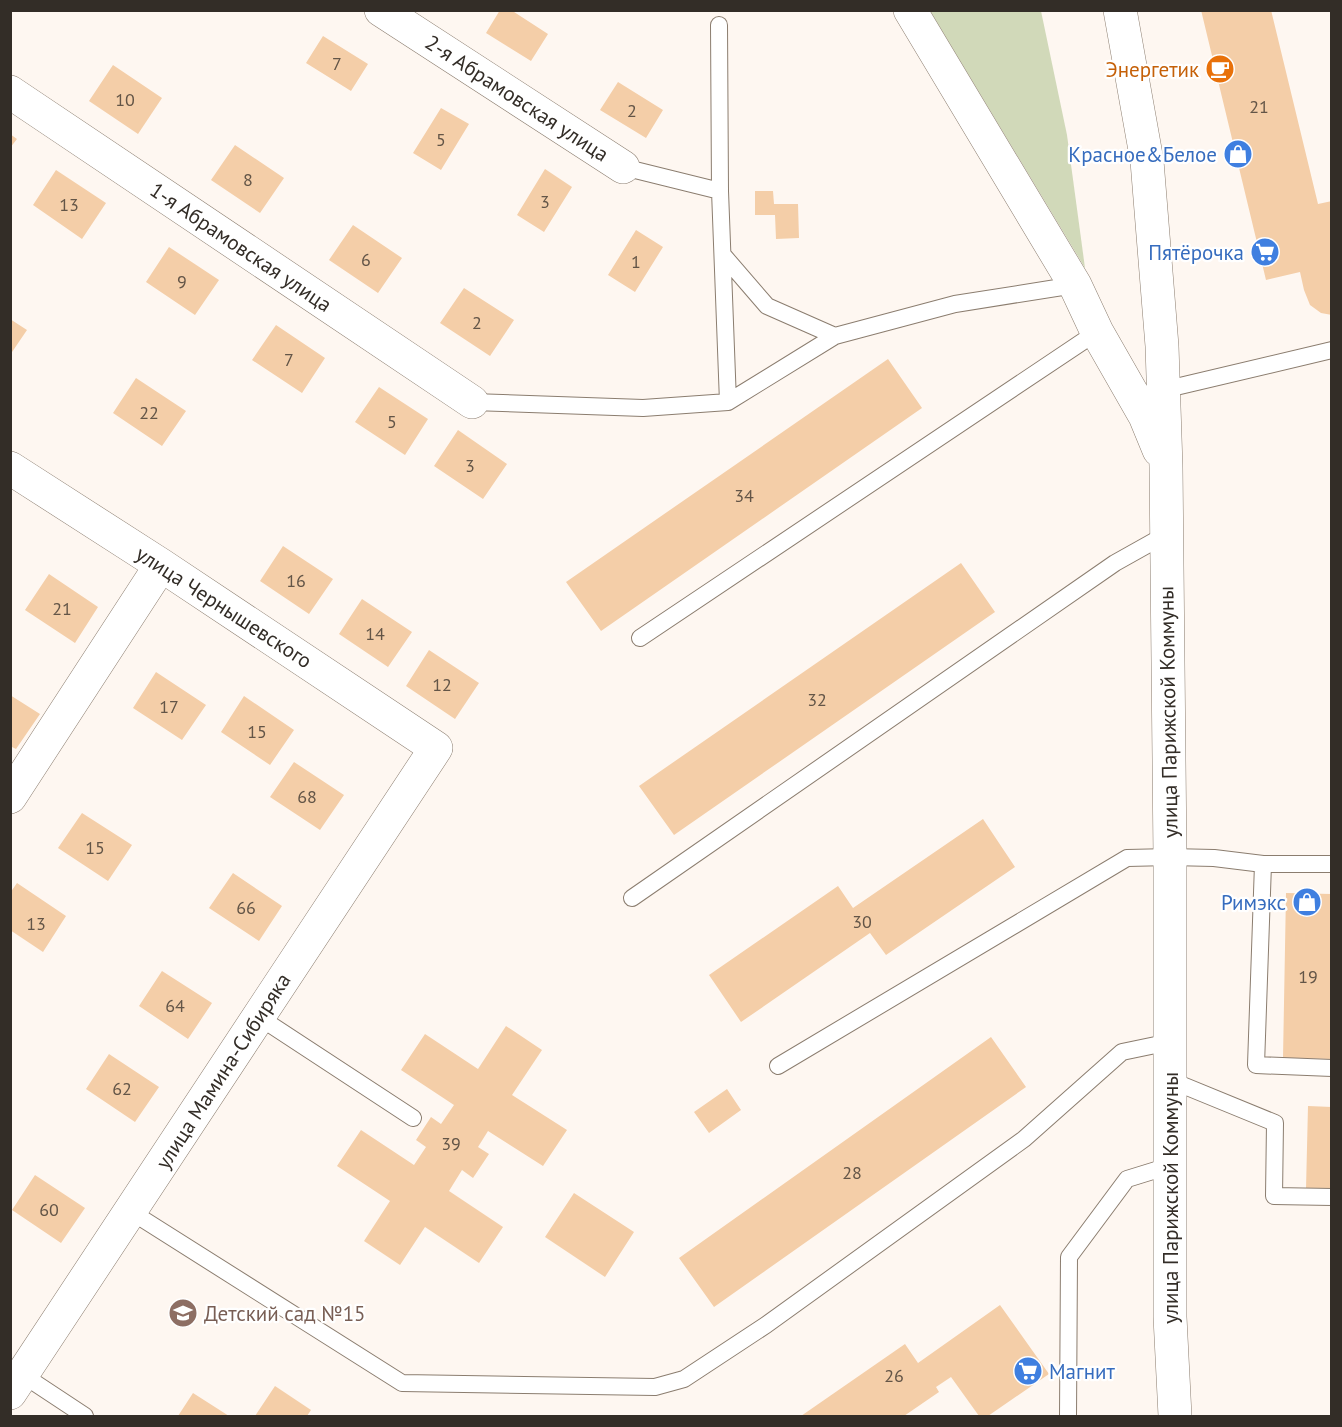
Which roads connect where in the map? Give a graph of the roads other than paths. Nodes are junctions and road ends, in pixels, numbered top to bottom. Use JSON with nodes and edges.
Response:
{"nodes":[{"id":1,"x":381,"y":10,"type":"edge"},
{"id":2,"x":910,"y":10,"type":"edge"},
{"id":3,"x":1120,"y":10,"type":"edge"},
{"id":4,"x":719,"y":25,"type":"dead end"},
{"id":5,"x":10,"y":92,"type":"edge"},
{"id":6,"x":623,"y":167,"type":"joint"},
{"id":7,"x":720,"y":191,"type":"junction"},
{"id":8,"x":723,"y":255,"type":"junction"},
{"id":9,"x":1075,"y":285,"type":"junction"},
{"id":10,"x":1096,"y":332,"type":"junction"},
{"id":11,"x":836,"y":336,"type":"junction"},
{"id":12,"x":1332,"y":350,"type":"edge"},
{"id":13,"x":1162,"y":390,"type":"junction"},
{"id":14,"x":472,"y":402,"type":"joint"},
{"id":15,"x":728,"y":402,"type":"junction"},
{"id":16,"x":1166,"y":467,"type":"junction"},
{"id":17,"x":10,"y":468,"type":"edge"},
{"id":18,"x":1165,"y":535,"type":"junction"},
{"id":19,"x":161,"y":565,"type":"junction"},
{"id":20,"x":640,"y":638,"type":"dead end"},
{"id":21,"x":436,"y":748,"type":"joint"},
{"id":22,"x":10,"y":797,"type":"edge"},
{"id":23,"x":1170,"y":857,"type":"junction"},
{"id":24,"x":1263,"y":864,"type":"junction"},
{"id":25,"x":1332,"y":864,"type":"edge"},
{"id":26,"x":632,"y":898,"type":"dead end"},
{"id":27,"x":259,"y":1017,"type":"junction"},
{"id":28,"x":1170,"y":1042,"type":"junction"},
{"id":29,"x":778,"y":1066,"type":"dead end"},
{"id":30,"x":1332,"y":1068,"type":"edge"},
{"id":31,"x":1170,"y":1080,"type":"junction"},
{"id":32,"x":412,"y":1118,"type":"dead end"},
{"id":33,"x":1169,"y":1166,"type":"junction"},
{"id":34,"x":1332,"y":1197,"type":"edge"},
{"id":35,"x":130,"y":1211,"type":"junction"},
{"id":36,"x":17,"y":1384,"type":"edge"},
{"id":37,"x":85,"y":1416,"type":"edge"},
{"id":38,"x":1068,"y":1416,"type":"edge"},
{"id":39,"x":1175,"y":1416,"type":"edge"}],
"edges":[{"from":1,"to":6,"type":"street","name":"2-я Абрамовская улица"},
{"from":2,"to":9,"type":"street"},
{"from":3,"to":13,"type":"street","name":"улица Парижской Коммуны"},
{"from":4,"to":7,"type":"lane"},
{"from":5,"to":14,"type":"street","name":"1-я Абрамовская улица"},
{"from":6,"to":7,"type":"lane"},
{"from":7,"to":8,"type":"lane"},
{"from":8,"to":11,"type":"lane"},
{"from":8,"to":15,"type":"lane"},
{"from":9,"to":10,"type":"street"},
{"from":9,"to":11,"type":"lane"},
{"from":10,"to":16,"type":"street"},
{"from":10,"to":20,"type":"lane"},
{"from":11,"to":15,"type":"lane"},
{"from":12,"to":13,"type":"lane"},
{"from":13,"to":16,"type":"street","name":"улица Парижской Коммуны"},
{"from":14,"to":15,"type":"lane"},
{"from":16,"to":18,"type":"street","name":"улица Парижской Коммуны"},
{"from":17,"to":19,"type":"street","name":"улица Чернышевского"},
{"from":18,"to":23,"type":"street","name":"улица Парижской Коммуны"},
{"from":18,"to":26,"type":"lane"},
{"from":19,"to":21,"type":"street","name":"улица Чернышевского"},
{"from":19,"to":22,"type":"street"},
{"from":21,"to":27,"type":"street","name":"улица Мамина-Сибиряка"},
{"from":23,"to":24,"type":"lane"},
{"from":23,"to":28,"type":"street","name":"улица Парижской Коммуны"},
{"from":23,"to":29,"type":"lane"},
{"from":24,"to":25,"type":"lane"},
{"from":24,"to":30,"type":"lane"},
{"from":27,"to":32,"type":"lane"},
{"from":27,"to":35,"type":"street","name":"улица Мамина-Сибиряка"},
{"from":28,"to":31,"type":"street","name":"улица Парижской Коммуны"},
{"from":28,"to":35,"type":"lane"},
{"from":31,"to":33,"type":"street","name":"улица Парижской Коммуны"},
{"from":31,"to":34,"type":"lane"},
{"from":33,"to":38,"type":"lane"},
{"from":33,"to":39,"type":"street","name":"улица Парижской Коммуны"},
{"from":35,"to":36,"type":"street","name":"улица Мамина-Сибиряка"},
{"from":36,"to":37,"type":"lane"}]}
